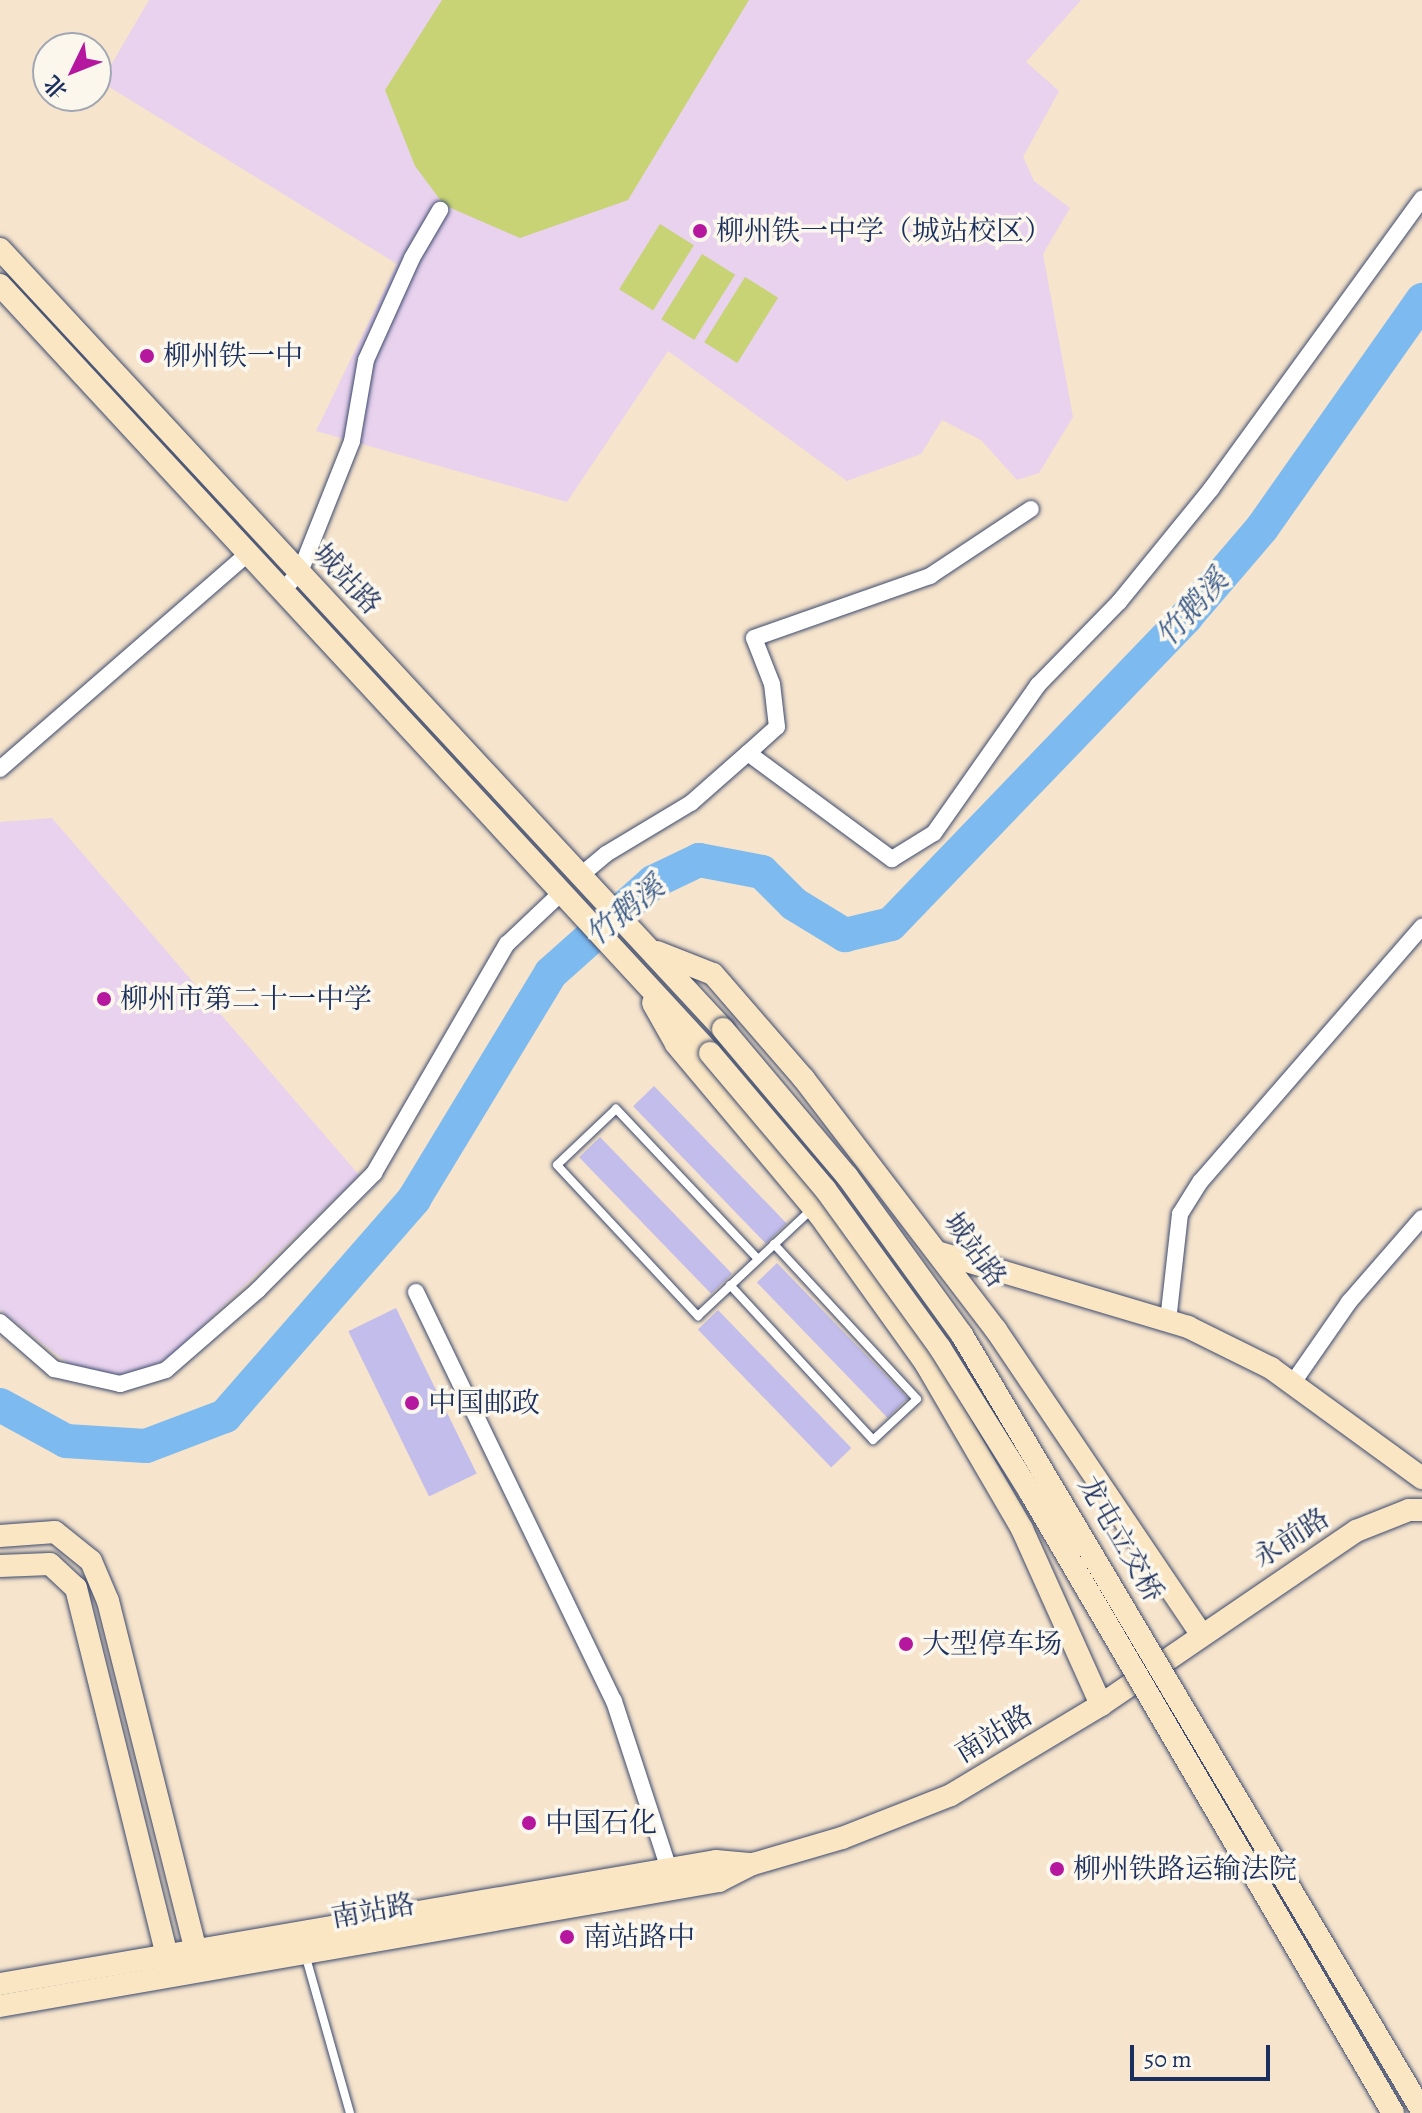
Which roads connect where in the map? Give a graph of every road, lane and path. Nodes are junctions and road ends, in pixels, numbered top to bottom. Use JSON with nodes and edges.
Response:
{"nodes":[{"id":1,"x":1422,"y":199,"type":"edge"},
{"id":2,"x":440,"y":210,"type":"dead end"},
{"id":3,"x":0,"y":249,"type":"edge"},
{"id":4,"x":0,"y":285,"type":"edge"},
{"id":5,"x":1031,"y":509,"type":"dead end"},
{"id":6,"x":247,"y":554,"type":"junction"},
{"id":7,"x":300,"y":572,"type":"junction"},
{"id":8,"x":282,"y":591,"type":"junction"},
{"id":9,"x":748,"y":753,"type":"junction"},
{"id":10,"x":0,"y":769,"type":"edge"},
{"id":11,"x":586,"y":881,"type":"junction"},
{"id":12,"x":569,"y":897,"type":"junction"},
{"id":13,"x":1422,"y":927,"type":"edge"},
{"id":14,"x":648,"y":946,"type":"junction"},
{"id":15,"x":629,"y":963,"type":"junction"},
{"id":16,"x":723,"y":1029,"type":"joint"},
{"id":17,"x":710,"y":1053,"type":"joint"},
{"id":18,"x":813,"y":1207,"type":"junction"},
{"id":19,"x":1422,"y":1218,"type":"edge"},
{"id":20,"x":774,"y":1244,"type":"junction"},
{"id":21,"x":940,"y":1253,"type":"junction"},
{"id":22,"x":758,"y":1259,"type":"junction"},
{"id":23,"x":730,"y":1285,"type":"junction"},
{"id":24,"x":416,"y":1292,"type":"dead end"},
{"id":25,"x":1168,"y":1321,"type":"junction"},
{"id":26,"x":0,"y":1322,"type":"edge"},
{"id":27,"x":1292,"y":1384,"type":"junction"},
{"id":28,"x":1422,"y":1478,"type":"edge"},
{"id":29,"x":1422,"y":1510,"type":"edge"},
{"id":30,"x":0,"y":1536,"type":"edge"},
{"id":31,"x":0,"y":1566,"type":"edge"},
{"id":32,"x":1202,"y":1635,"type":"junction"},
{"id":33,"x":1101,"y":1705,"type":"junction"},
{"id":34,"x":753,"y":1864,"type":"junction"},
{"id":35,"x":669,"y":1869,"type":"junction"},
{"id":36,"x":305,"y":1953,"type":"junction"},
{"id":37,"x":199,"y":1961,"type":"junction"},
{"id":38,"x":170,"y":1966,"type":"junction"},
{"id":39,"x":0,"y":1984,"type":"edge"},
{"id":40,"x":0,"y":2006,"type":"edge"},
{"id":41,"x":1422,"y":2111,"type":"edge"},
{"id":42,"x":350,"y":2113,"type":"edge"},
{"id":43,"x":1393,"y":2113,"type":"edge"}],
"edges":[{"from":1,"to":9,"type":"street"},
{"from":2,"to":7,"type":"street"},
{"from":3,"to":7,"type":"main road","name":"城站路"},
{"from":4,"to":6,"type":"main road","name":"城站路"},
{"from":5,"to":9,"type":"street"},
{"from":6,"to":8,"type":"main road","name":"城站路"},
{"from":6,"to":10,"type":"street"},
{"from":7,"to":8,"type":"street"},
{"from":7,"to":11,"type":"main road","name":"城站路"},
{"from":8,"to":12,"type":"main road","name":"城站路"},
{"from":9,"to":11,"type":"street"},
{"from":11,"to":14,"type":"main road","name":"城站路"},
{"from":12,"to":15,"type":"main road","name":"城站路"},
{"from":12,"to":26,"type":"street"},
{"from":13,"to":25,"type":"street"},
{"from":14,"to":16,"type":"main road","name":"城站路"},
{"from":14,"to":21,"type":"main road","name":"城站路"},
{"from":15,"to":17,"type":"main road","name":"城站路"},
{"from":15,"to":18,"type":"main road","name":"城站路"},
{"from":16,"to":41,"type":"main road","name":"龙屯立交桥","bridge":true},
{"from":17,"to":43,"type":"main road","name":"龙屯立交桥","bridge":true},
{"from":18,"to":20,"type":"lane"},
{"from":18,"to":33,"type":"main road","name":"城站路"},
{"from":19,"to":27,"type":"street"},
{"from":20,"to":22,"type":"lane"},
{"from":20,"to":23,"type":"lane"},
{"from":21,"to":25,"type":"main road"},
{"from":21,"to":32,"type":"main road","name":"城站路"},
{"from":22,"to":23,"type":"lane"},
{"from":22,"to":23,"type":"lane"},
{"from":24,"to":35,"type":"street"},
{"from":25,"to":27,"type":"main road"},
{"from":27,"to":28,"type":"main road"},
{"from":29,"to":32,"type":"main road","name":"永前路"},
{"from":30,"to":37,"type":"main road"},
{"from":31,"to":38,"type":"main road"},
{"from":32,"to":33,"type":"main road","name":"南站路"},
{"from":33,"to":34,"type":"main road","name":"南站路"},
{"from":34,"to":35,"type":"main road","name":"南站路"},
{"from":34,"to":36,"type":"main road","name":"南站路"},
{"from":35,"to":37,"type":"main road","name":"南站路"},
{"from":36,"to":37,"type":"main road","name":"南站路"},
{"from":36,"to":42,"type":"lane"},
{"from":37,"to":38,"type":"main road","name":"南站路"},
{"from":38,"to":39,"type":"main road","name":"南站路"},
{"from":38,"to":40,"type":"main road","name":"南站路"}]}
